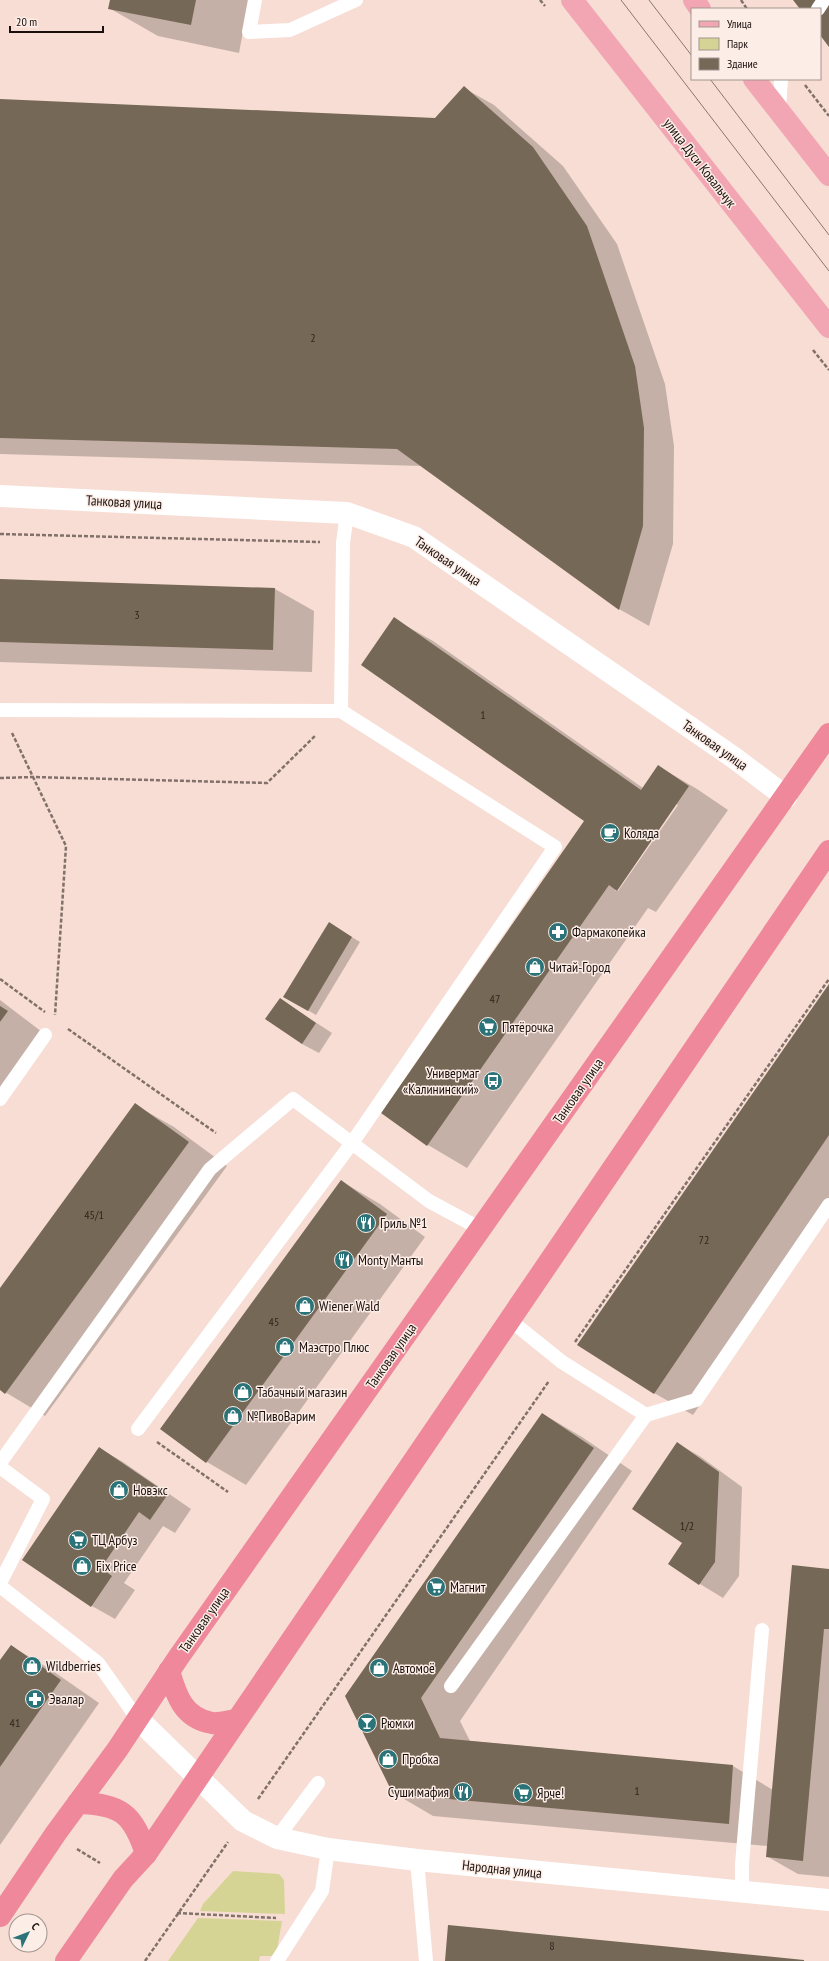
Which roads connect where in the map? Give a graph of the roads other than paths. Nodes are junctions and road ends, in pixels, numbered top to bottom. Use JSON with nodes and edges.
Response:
{"nodes":[{"id":1,"x":255,"y":0,"type":"edge"},
{"id":2,"x":356,"y":0,"type":"edge"},
{"id":3,"x":572,"y":0,"type":"edge"},
{"id":4,"x":755,"y":80,"type":"edge"},
{"id":5,"x":781,"y":80,"type":"edge"},
{"id":6,"x":779,"y":111,"type":"junction"},
{"id":7,"x":829,"y":175,"type":"edge"},
{"id":8,"x":829,"y":327,"type":"edge"},
{"id":9,"x":0,"y":496,"type":"edge"},
{"id":10,"x":347,"y":513,"type":"junction"},
{"id":11,"x":1,"y":710,"type":"edge"},
{"id":12,"x":341,"y":711,"type":"junction"},
{"id":13,"x":829,"y":734,"type":"edge"},
{"id":14,"x":786,"y":797,"type":"junction"},
{"id":15,"x":829,"y":851,"type":"edge"},
{"id":16,"x":45,"y":1035,"type":"road end"},
{"id":17,"x":0,"y":1099,"type":"edge"},
{"id":18,"x":352,"y":1143,"type":"junction"},
{"id":19,"x":829,"y":1205,"type":"edge"},
{"id":20,"x":481,"y":1229,"type":"junction"},
{"id":21,"x":511,"y":1321,"type":"junction"},
{"id":22,"x":646,"y":1415,"type":"junction"},
{"id":23,"x":138,"y":1429,"type":"road end"},
{"id":24,"x":0,"y":1463,"type":"edge"},
{"id":25,"x":0,"y":1467,"type":"edge"},
{"id":26,"x":0,"y":1584,"type":"edge"},
{"id":27,"x":762,"y":1630,"type":"dead end"},
{"id":28,"x":169,"y":1671,"type":"junction"},
{"id":29,"x":451,"y":1686,"type":"dead end"},
{"id":30,"x":138,"y":1718,"type":"junction"},
{"id":31,"x":237,"y":1720,"type":"junction"},
{"id":32,"x":198,"y":1776,"type":"junction"},
{"id":33,"x":318,"y":1783,"type":"dead end"},
{"id":34,"x":78,"y":1803,"type":"junction"},
{"id":35,"x":277,"y":1838,"type":"junction"},
{"id":36,"x":328,"y":1849,"type":"junction"},
{"id":37,"x":146,"y":1854,"type":"junction"},
{"id":38,"x":417,"y":1860,"type":"junction"},
{"id":39,"x":742,"y":1892,"type":"junction"},
{"id":40,"x":829,"y":1900,"type":"edge"},
{"id":41,"x":0,"y":1916,"type":"edge"},
{"id":42,"x":66,"y":1961,"type":"edge"},
{"id":43,"x":277,"y":1961,"type":"edge"},
{"id":44,"x":426,"y":1961,"type":"edge"}],
"edges":[{"from":1,"to":2,"type":"lane"},
{"from":3,"to":8,"type":"main road","name":"улица Дуси Ковальчук"},
{"from":4,"to":6,"type":"main road"},
{"from":5,"to":6,"type":"lane"},
{"from":6,"to":7,"type":"main road"},
{"from":9,"to":10,"type":"street","name":"Танковая улица"},
{"from":10,"to":12,"type":"lane"},
{"from":10,"to":14,"type":"street","name":"Танковая улица"},
{"from":11,"to":12,"type":"lane"},
{"from":12,"to":18,"type":"lane"},
{"from":13,"to":14,"type":"highway","name":"Танковая улица"},
{"from":14,"to":20,"type":"highway","name":"Танковая улица"},
{"from":15,"to":21,"type":"highway"},
{"from":16,"to":17,"type":"lane"},
{"from":18,"to":20,"type":"lane"},
{"from":18,"to":23,"type":"lane"},
{"from":18,"to":24,"type":"lane"},
{"from":19,"to":22,"type":"lane"},
{"from":20,"to":28,"type":"highway","name":"Танковая улица"},
{"from":21,"to":22,"type":"lane"},
{"from":21,"to":31,"type":"highway"},
{"from":22,"to":29,"type":"lane"},
{"from":25,"to":26,"type":"lane"},
{"from":26,"to":30,"type":"lane"},
{"from":27,"to":39,"type":"lane"},
{"from":28,"to":30,"type":"highway","name":"Танковая улица"},
{"from":28,"to":31,"type":"highway"},
{"from":30,"to":32,"type":"street","name":"Народная улица"},
{"from":30,"to":34,"type":"highway","name":"Танковая улица"},
{"from":31,"to":32,"type":"highway"},
{"from":32,"to":35,"type":"street","name":"Народная улица"},
{"from":32,"to":37,"type":"highway"},
{"from":33,"to":35,"type":"lane"},
{"from":34,"to":37,"type":"highway"},
{"from":34,"to":41,"type":"highway","name":"Танковая улица"},
{"from":35,"to":36,"type":"street","name":"Народная улица"},
{"from":36,"to":38,"type":"street","name":"Народная улица"},
{"from":36,"to":43,"type":"lane"},
{"from":37,"to":42,"type":"highway"},
{"from":38,"to":39,"type":"street","name":"Народная улица"},
{"from":38,"to":44,"type":"lane"},
{"from":39,"to":40,"type":"street","name":"Народная улица"}]}
